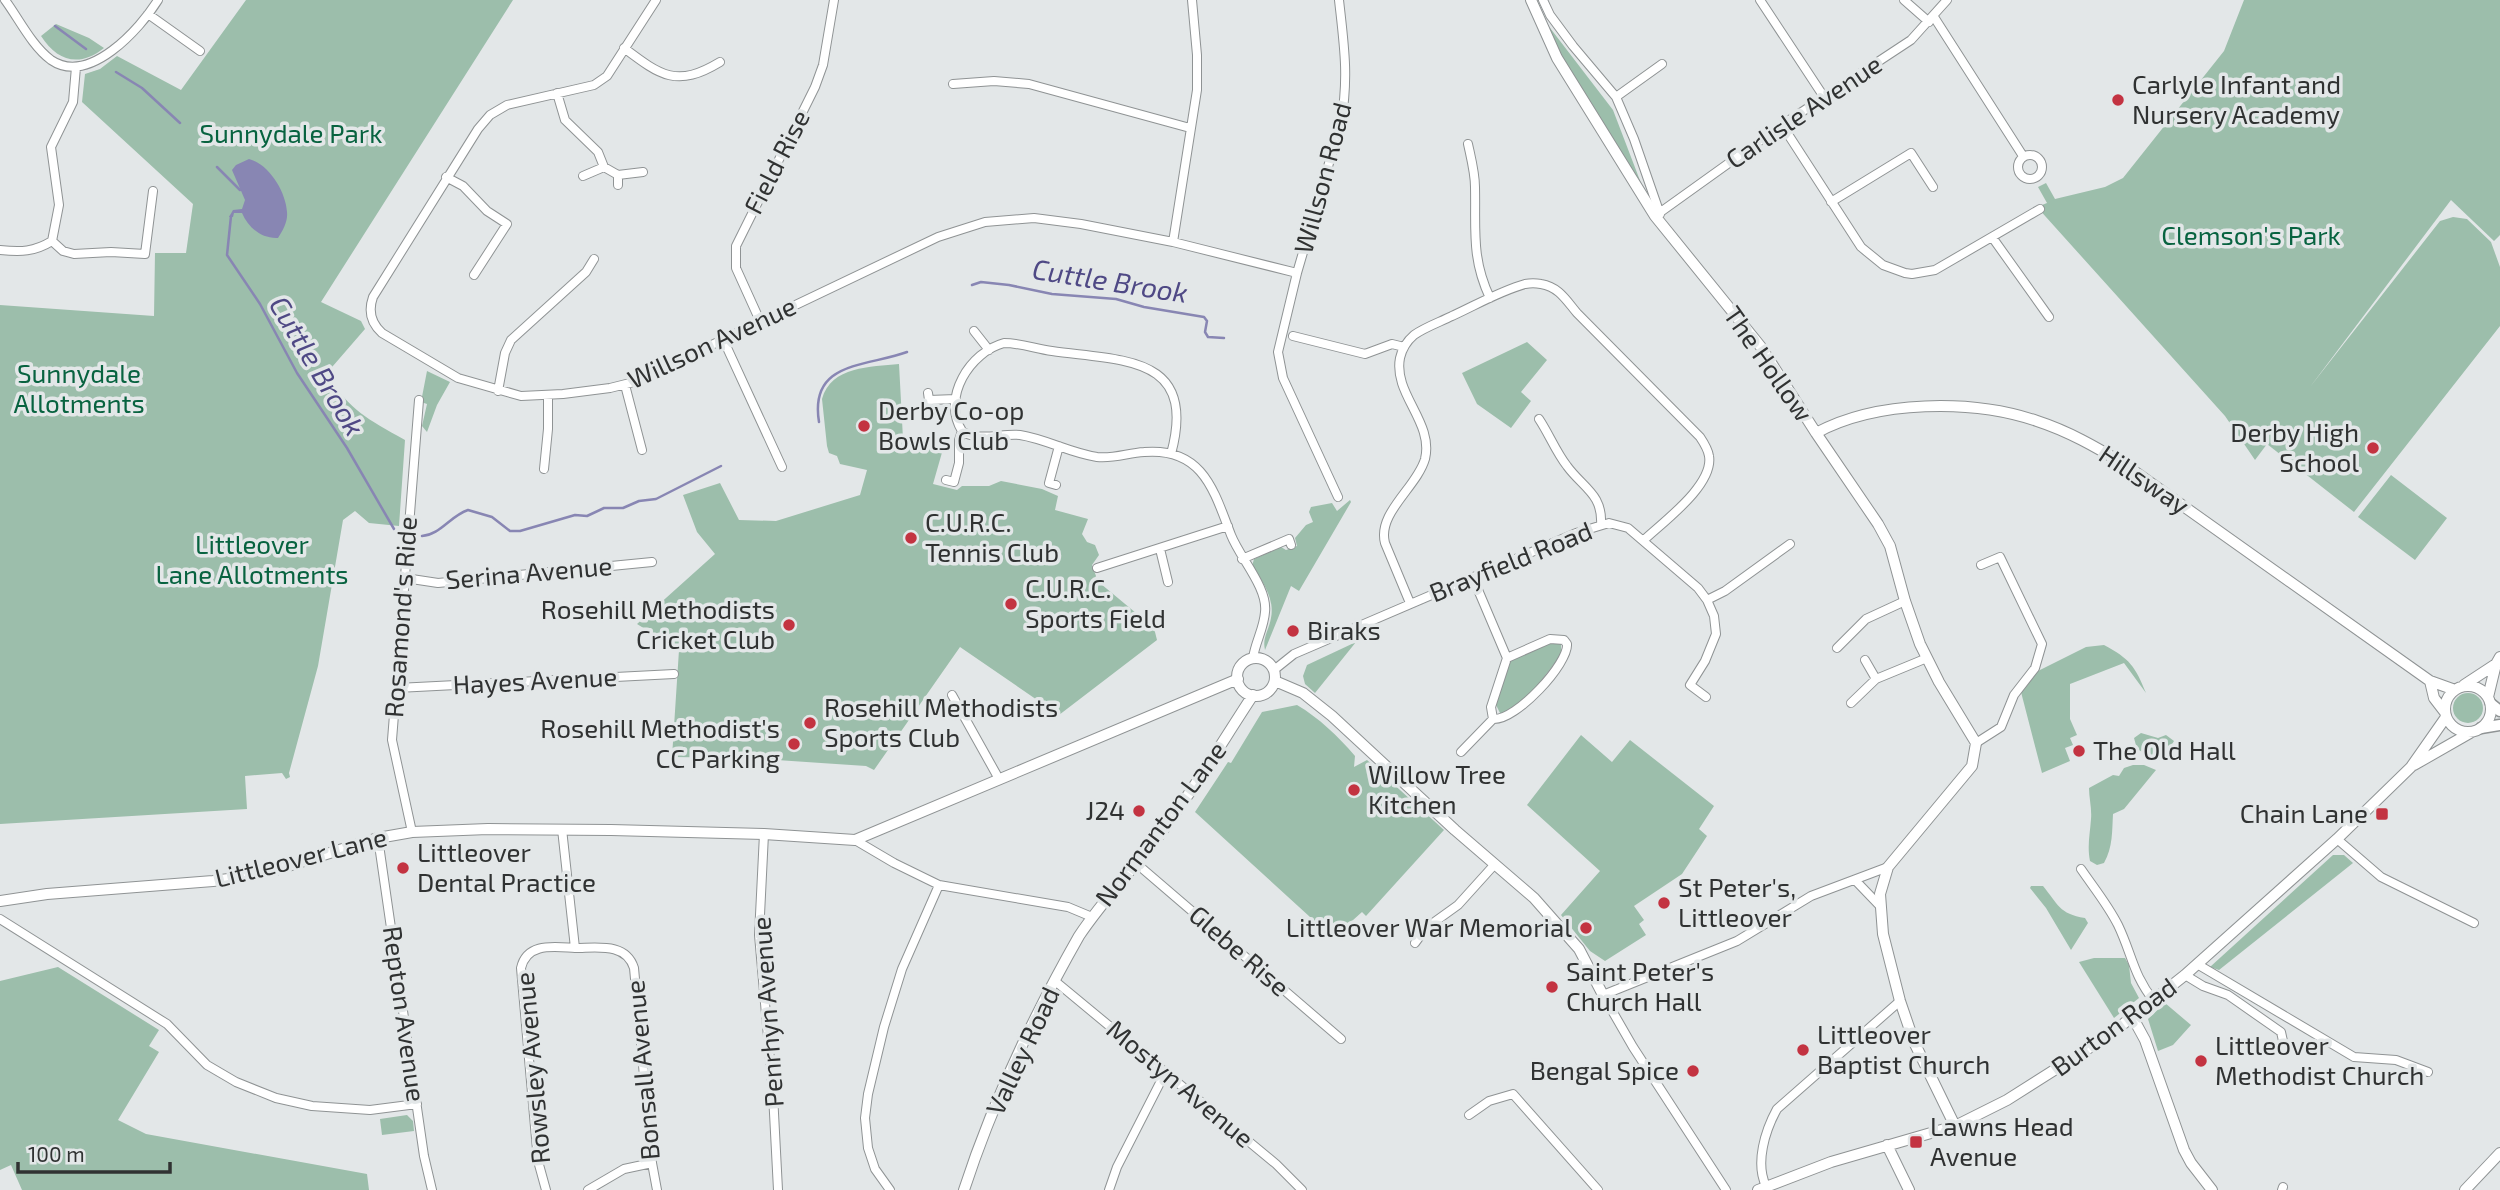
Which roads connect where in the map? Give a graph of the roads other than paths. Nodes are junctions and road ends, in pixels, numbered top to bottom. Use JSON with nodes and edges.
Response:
{"nodes":[{"id":1,"x":5,"y":0,"type":"edge"},
{"id":2,"x":158,"y":0,"type":"edge"},
{"id":3,"x":656,"y":0,"type":"edge"},
{"id":4,"x":834,"y":0,"type":"edge"},
{"id":5,"x":1192,"y":0,"type":"edge"},
{"id":6,"x":1339,"y":0,"type":"edge"},
{"id":7,"x":1531,"y":0,"type":"edge"},
{"id":8,"x":1543,"y":0,"type":"edge"},
{"id":9,"x":1760,"y":0,"type":"edge"},
{"id":10,"x":1904,"y":0,"type":"edge"},
{"id":11,"x":1947,"y":0,"type":"edge"},
{"id":12,"x":148,"y":14,"type":"junction"},
{"id":13,"x":1931,"y":20,"type":"junction"},
{"id":14,"x":624,"y":48,"type":"junction"},
{"id":15,"x":200,"y":51,"type":"dead end"},
{"id":16,"x":720,"y":62,"type":"dead end"},
{"id":17,"x":1662,"y":64,"type":"dead end"},
{"id":18,"x":76,"y":67,"type":"junction"},
{"id":19,"x":953,"y":84,"type":"dead end"},
{"id":20,"x":557,"y":93,"type":"junction"},
{"id":21,"x":1616,"y":97,"type":"junction"},
{"id":22,"x":1824,"y":97,"type":"junction"},
{"id":23,"x":1782,"y":125,"type":"junction"},
{"id":24,"x":1190,"y":128,"type":"junction"},
{"id":25,"x":1468,"y":144,"type":"dead end"},
{"id":26,"x":2023,"y":156,"type":"dead end"},
{"id":27,"x":604,"y":167,"type":"junction"},
{"id":28,"x":643,"y":172,"type":"dead end"},
{"id":29,"x":583,"y":176,"type":"dead end"},
{"id":30,"x":446,"y":177,"type":"junction"},
{"id":31,"x":1933,"y":187,"type":"dead end"},
{"id":32,"x":153,"y":191,"type":"dead end"},
{"id":33,"x":1831,"y":202,"type":"junction"},
{"id":34,"x":2040,"y":209,"type":"dead end"},
{"id":35,"x":1657,"y":215,"type":"junction"},
{"id":36,"x":1992,"y":237,"type":"junction"},
{"id":37,"x":52,"y":240,"type":"junction"},
{"id":38,"x":1173,"y":242,"type":"junction"},
{"id":39,"x":0,"y":250,"type":"edge"},
{"id":40,"x":594,"y":259,"type":"dead end"},
{"id":41,"x":1297,"y":273,"type":"junction"},
{"id":42,"x":474,"y":275,"type":"dead end"},
{"id":43,"x":1490,"y":298,"type":"junction"},
{"id":44,"x":2049,"y":317,"type":"dead end"},
{"id":45,"x":760,"y":321,"type":"junction"},
{"id":46,"x":974,"y":331,"type":"dead end"},
{"id":47,"x":1293,"y":336,"type":"dead end"},
{"id":48,"x":723,"y":339,"type":"junction"},
{"id":49,"x":1404,"y":347,"type":"junction"},
{"id":50,"x":989,"y":350,"type":"junction"},
{"id":51,"x":625,"y":385,"type":"junction"},
{"id":52,"x":498,"y":391,"type":"junction"},
{"id":53,"x":928,"y":393,"type":"dead end"},
{"id":54,"x":548,"y":396,"type":"junction"},
{"id":55,"x":956,"y":399,"type":"junction"},
{"id":56,"x":419,"y":400,"type":"dead end"},
{"id":57,"x":1539,"y":419,"type":"dead end"},
{"id":58,"x":962,"y":431,"type":"junction"},
{"id":59,"x":1816,"y":433,"type":"junction"},
{"id":60,"x":1059,"y":446,"type":"junction"},
{"id":61,"x":642,"y":450,"type":"dead end"},
{"id":62,"x":1171,"y":454,"type":"junction"},
{"id":63,"x":782,"y":467,"type":"dead end"},
{"id":64,"x":544,"y":469,"type":"dead end"},
{"id":65,"x":946,"y":481,"type":"dead end"},
{"id":66,"x":1056,"y":485,"type":"dead end"},
{"id":67,"x":1338,"y":497,"type":"dead end"},
{"id":68,"x":1601,"y":525,"type":"junction"},
{"id":69,"x":1228,"y":526,"type":"junction"},
{"id":70,"x":1644,"y":540,"type":"junction"},
{"id":71,"x":1790,"y":544,"type":"dead end"},
{"id":72,"x":1291,"y":545,"type":"dead end"},
{"id":73,"x":1160,"y":549,"type":"junction"},
{"id":74,"x":1242,"y":559,"type":"junction"},
{"id":75,"x":652,"y":562,"type":"dead end"},
{"id":76,"x":1982,"y":565,"type":"dead end"},
{"id":77,"x":1097,"y":568,"type":"dead end"},
{"id":78,"x":405,"y":578,"type":"junction"},
{"id":79,"x":1473,"y":578,"type":"junction"},
{"id":80,"x":1168,"y":582,"type":"dead end"},
{"id":81,"x":1707,"y":600,"type":"junction"},
{"id":82,"x":1905,"y":601,"type":"junction"},
{"id":83,"x":1410,"y":603,"type":"junction"},
{"id":84,"x":1837,"y":648,"type":"dead end"},
{"id":85,"x":1253,"y":658,"type":"junction"},
{"id":86,"x":1507,"y":658,"type":"junction"},
{"id":87,"x":1927,"y":659,"type":"junction"},
{"id":88,"x":1865,"y":660,"type":"dead end"},
{"id":89,"x":2498,"y":661,"type":"edge"},
{"id":90,"x":674,"y":674,"type":"dead end"},
{"id":91,"x":1275,"y":675,"type":"junction"},
{"id":92,"x":1238,"y":679,"type":"junction"},
{"id":93,"x":1876,"y":679,"type":"junction"},
{"id":94,"x":2430,"y":681,"type":"junction"},
{"id":95,"x":397,"y":688,"type":"junction"},
{"id":96,"x":2459,"y":688,"type":"junction"},
{"id":97,"x":952,"y":695,"type":"dead end"},
{"id":98,"x":1253,"y":695,"type":"junction"},
{"id":99,"x":1706,"y":697,"type":"dead end"},
{"id":100,"x":1851,"y":703,"type":"dead end"},
{"id":101,"x":2493,"y":704,"type":"edge"},
{"id":102,"x":2445,"y":714,"type":"junction"},
{"id":103,"x":1493,"y":719,"type":"junction"},
{"id":104,"x":2500,"y":725,"type":"edge"},
{"id":105,"x":2481,"y":728,"type":"junction"},
{"id":106,"x":2470,"y":733,"type":"junction"},
{"id":107,"x":1976,"y":743,"type":"junction"},
{"id":108,"x":1461,"y":752,"type":"dead end"},
{"id":109,"x":2411,"y":767,"type":"junction"},
{"id":110,"x":999,"y":779,"type":"junction"},
{"id":111,"x":562,"y":830,"type":"junction"},
{"id":112,"x":412,"y":832,"type":"junction"},
{"id":113,"x":764,"y":834,"type":"junction"},
{"id":114,"x":379,"y":838,"type":"junction"},
{"id":115,"x":2337,"y":839,"type":"junction"},
{"id":116,"x":855,"y":840,"type":"junction"},
{"id":117,"x":1137,"y":864,"type":"junction"},
{"id":118,"x":1495,"y":864,"type":"junction"},
{"id":119,"x":1888,"y":867,"type":"junction"},
{"id":120,"x":2081,"y":869,"type":"dead end"},
{"id":121,"x":1855,"y":880,"type":"junction"},
{"id":122,"x":939,"y":885,"type":"junction"},
{"id":123,"x":0,"y":901,"type":"edge"},
{"id":124,"x":1879,"y":905,"type":"junction"},
{"id":125,"x":1092,"y":917,"type":"junction"},
{"id":126,"x":0,"y":919,"type":"edge"},
{"id":127,"x":2474,"y":923,"type":"dead end"},
{"id":128,"x":1415,"y":943,"type":"dead end"},
{"id":129,"x":575,"y":948,"type":"junction"},
{"id":130,"x":2197,"y":964,"type":"junction"},
{"id":131,"x":2185,"y":975,"type":"junction"},
{"id":132,"x":1055,"y":981,"type":"junction"},
{"id":133,"x":1602,"y":995,"type":"junction"},
{"id":134,"x":1900,"y":1001,"type":"junction"},
{"id":135,"x":2154,"y":1001,"type":"junction"},
{"id":136,"x":2133,"y":1018,"type":"junction"},
{"id":137,"x":1341,"y":1039,"type":"dead end"},
{"id":138,"x":2283,"y":1041,"type":"dead end"},
{"id":139,"x":2428,"y":1072,"type":"dead end"},
{"id":140,"x":1165,"y":1073,"type":"junction"},
{"id":141,"x":417,"y":1104,"type":"junction"},
{"id":142,"x":1469,"y":1115,"type":"dead end"},
{"id":143,"x":1955,"y":1126,"type":"junction"},
{"id":144,"x":1887,"y":1145,"type":"junction"},
{"id":145,"x":2500,"y":1153,"type":"edge"},
{"id":146,"x":652,"y":1163,"type":"junction"},
{"id":147,"x":1770,"y":1187,"type":"edge"},
{"id":148,"x":432,"y":1190,"type":"edge"},
{"id":149,"x":546,"y":1190,"type":"edge"},
{"id":150,"x":588,"y":1190,"type":"edge"},
{"id":151,"x":657,"y":1190,"type":"edge"},
{"id":152,"x":778,"y":1190,"type":"edge"},
{"id":153,"x":890,"y":1190,"type":"edge"},
{"id":154,"x":964,"y":1190,"type":"edge"},
{"id":155,"x":1109,"y":1190,"type":"edge"},
{"id":156,"x":1302,"y":1190,"type":"edge"},
{"id":157,"x":1598,"y":1190,"type":"edge"},
{"id":158,"x":1726,"y":1190,"type":"edge"},
{"id":159,"x":1909,"y":1190,"type":"edge"},
{"id":160,"x":2212,"y":1190,"type":"edge"},
{"id":161,"x":2465,"y":1190,"type":"edge"}],
"edges":[{"from":1,"to":18,"type":"street"},
{"from":2,"to":12,"type":"street"},
{"from":3,"to":14,"type":"street","name":"Willson Avenue"},
{"from":4,"to":45,"type":"street","name":"Field Rise"},
{"from":5,"to":24,"type":"street"},
{"from":6,"to":41,"type":"street","name":"Willson Road"},
{"from":7,"to":35,"type":"street","name":"The Hollow"},
{"from":8,"to":21,"type":"street"},
{"from":9,"to":22,"type":"street"},
{"from":10,"to":13,"type":"street"},
{"from":11,"to":13,"type":"street","name":"Carlisle Avenue"},
{"from":12,"to":15,"type":"street"},
{"from":12,"to":18,"type":"street"},
{"from":13,"to":22,"type":"street","name":"Carlisle Avenue"},
{"from":13,"to":26,"type":"street"},
{"from":14,"to":16,"type":"street"},
{"from":14,"to":20,"type":"street","name":"Willson Avenue"},
{"from":17,"to":21,"type":"street"},
{"from":18,"to":37,"type":"street"},
{"from":19,"to":24,"type":"street"},
{"from":20,"to":27,"type":"street"},
{"from":20,"to":30,"type":"street","name":"Willson Avenue"},
{"from":21,"to":35,"type":"street"},
{"from":22,"to":23,"type":"street","name":"Carlisle Avenue"},
{"from":23,"to":33,"type":"street"},
{"from":23,"to":35,"type":"street","name":"Carlisle Avenue"},
{"from":24,"to":38,"type":"street"},
{"from":25,"to":43,"type":"street"},
{"from":27,"to":28,"type":"street"},
{"from":27,"to":29,"type":"street"},
{"from":30,"to":42,"type":"street"},
{"from":30,"to":52,"type":"street","name":"Willson Avenue"},
{"from":31,"to":33,"type":"street"},
{"from":32,"to":37,"type":"street"},
{"from":33,"to":36,"type":"street"},
{"from":34,"to":36,"type":"street"},
{"from":35,"to":59,"type":"street","name":"The Hollow"},
{"from":36,"to":44,"type":"street"},
{"from":37,"to":39,"type":"street"},
{"from":38,"to":41,"type":"street","name":"Willson Avenue"},
{"from":38,"to":45,"type":"street","name":"Willson Avenue"},
{"from":40,"to":52,"type":"street"},
{"from":41,"to":67,"type":"street","name":"Willson Road"},
{"from":43,"to":49,"type":"street"},
{"from":43,"to":70,"type":"street"},
{"from":45,"to":48,"type":"street","name":"Willson Avenue"},
{"from":46,"to":50,"type":"street"},
{"from":47,"to":49,"type":"street"},
{"from":48,"to":51,"type":"street","name":"Willson Avenue"},
{"from":48,"to":63,"type":"street"},
{"from":49,"to":83,"type":"street"},
{"from":50,"to":55,"type":"street"},
{"from":50,"to":62,"type":"street"},
{"from":51,"to":54,"type":"street","name":"Willson Avenue"},
{"from":51,"to":61,"type":"street"},
{"from":52,"to":54,"type":"street","name":"Willson Avenue"},
{"from":53,"to":55,"type":"street"},
{"from":54,"to":64,"type":"street"},
{"from":55,"to":58,"type":"street"},
{"from":56,"to":78,"type":"street","name":"Rosamond's Ride"},
{"from":57,"to":68,"type":"street"},
{"from":58,"to":60,"type":"street"},
{"from":58,"to":65,"type":"street"},
{"from":59,"to":82,"type":"street","name":"The Hollow"},
{"from":59,"to":94,"type":"street","name":"Hillsway"},
{"from":60,"to":62,"type":"street"},
{"from":60,"to":66,"type":"street"},
{"from":62,"to":69,"type":"street"},
{"from":68,"to":70,"type":"street","name":"Brayfield Road"},
{"from":68,"to":79,"type":"street","name":"Brayfield Road"},
{"from":69,"to":73,"type":"street"},
{"from":69,"to":74,"type":"street"},
{"from":70,"to":81,"type":"street","name":"Brayfield Road"},
{"from":71,"to":81,"type":"street"},
{"from":72,"to":74,"type":"street"},
{"from":73,"to":77,"type":"street"},
{"from":73,"to":80,"type":"street"},
{"from":74,"to":85,"type":"street"},
{"from":75,"to":78,"type":"street","name":"Serina Avenue"},
{"from":76,"to":107,"type":"street"},
{"from":78,"to":95,"type":"street","name":"Rosamond's Ride"},
{"from":79,"to":83,"type":"street","name":"Brayfield Road"},
{"from":79,"to":86,"type":"street"},
{"from":81,"to":99,"type":"street","name":"Brayfield Road"},
{"from":82,"to":84,"type":"street"},
{"from":82,"to":87,"type":"street","name":"The Hollow"},
{"from":83,"to":91,"type":"street","name":"Brayfield Road"},
{"from":85,"to":91,"type":"street"},
{"from":85,"to":92,"type":"street"},
{"from":86,"to":103,"type":"street"},
{"from":86,"to":103,"type":"street"},
{"from":87,"to":93,"type":"street"},
{"from":87,"to":107,"type":"street","name":"The Hollow"},
{"from":88,"to":93,"type":"street"},
{"from":89,"to":96,"type":"street"},
{"from":89,"to":101,"type":"street"},
{"from":90,"to":95,"type":"street","name":"Hayes Avenue"},
{"from":91,"to":98,"type":"street"},
{"from":91,"to":118,"type":"street"},
{"from":92,"to":98,"type":"street"},
{"from":92,"to":110,"type":"street"},
{"from":93,"to":100,"type":"street"},
{"from":94,"to":96,"type":"street","name":"Hillsway"},
{"from":94,"to":102,"type":"street","name":"Hillsway"},
{"from":95,"to":112,"type":"street","name":"Rosamond's Ride"},
{"from":96,"to":101,"type":"street"},
{"from":96,"to":102,"type":"street"},
{"from":97,"to":110,"type":"street"},
{"from":98,"to":117,"type":"street","name":"Normanton Lane"},
{"from":101,"to":105,"type":"street"},
{"from":102,"to":106,"type":"street"},
{"from":102,"to":109,"type":"street","name":"Burton Road"},
{"from":103,"to":108,"type":"street"},
{"from":104,"to":105,"type":"main road"},
{"from":105,"to":106,"type":"street"},
{"from":106,"to":109,"type":"street","name":"Burton Road"},
{"from":107,"to":119,"type":"street"},
{"from":109,"to":115,"type":"street","name":"Burton Road"},
{"from":110,"to":116,"type":"street"},
{"from":111,"to":112,"type":"street","name":"Littleover Lane"},
{"from":111,"to":113,"type":"street","name":"Littleover Lane"},
{"from":111,"to":129,"type":"street"},
{"from":112,"to":114,"type":"street","name":"Littleover Lane"},
{"from":113,"to":116,"type":"street","name":"Littleover Lane"},
{"from":113,"to":152,"type":"street","name":"Penrhyn Avenue"},
{"from":114,"to":123,"type":"street","name":"Littleover Lane"},
{"from":114,"to":141,"type":"street","name":"Repton Avenue"},
{"from":115,"to":127,"type":"street"},
{"from":115,"to":130,"type":"street","name":"Burton Road"},
{"from":116,"to":122,"type":"street","name":"Normanton Lane"},
{"from":117,"to":125,"type":"street","name":"Normanton Lane"},
{"from":117,"to":137,"type":"street","name":"Glebe Rise"},
{"from":118,"to":128,"type":"street"},
{"from":118,"to":133,"type":"street"},
{"from":119,"to":121,"type":"street"},
{"from":119,"to":124,"type":"street"},
{"from":120,"to":135,"type":"street"},
{"from":121,"to":124,"type":"street"},
{"from":121,"to":133,"type":"street"},
{"from":122,"to":125,"type":"street","name":"Normanton Lane"},
{"from":122,"to":153,"type":"street"},
{"from":124,"to":134,"type":"street"},
{"from":125,"to":132,"type":"street","name":"Valley Road"},
{"from":126,"to":141,"type":"street"},
{"from":129,"to":146,"type":"street","name":"Bonsall Avenue"},
{"from":129,"to":149,"type":"street","name":"Rowsley Avenue"},
{"from":130,"to":131,"type":"street","name":"Burton Road"},
{"from":130,"to":139,"type":"street"},
{"from":131,"to":135,"type":"street","name":"Burton Road"},
{"from":131,"to":138,"type":"street"},
{"from":132,"to":140,"type":"street","name":"Mostyn Avenue"},
{"from":132,"to":154,"type":"street","name":"Valley Road"},
{"from":133,"to":158,"type":"street"},
{"from":134,"to":143,"type":"street"},
{"from":134,"to":147,"type":"street"},
{"from":135,"to":136,"type":"street","name":"Burton Road"},
{"from":136,"to":143,"type":"street","name":"Burton Road"},
{"from":136,"to":160,"type":"street"},
{"from":140,"to":155,"type":"street"},
{"from":140,"to":156,"type":"street","name":"Mostyn Avenue"},
{"from":141,"to":148,"type":"street","name":"Repton Avenue"},
{"from":142,"to":157,"type":"street"},
{"from":143,"to":144,"type":"street","name":"Burton Road"},
{"from":144,"to":147,"type":"street","name":"Burton Road"},
{"from":144,"to":159,"type":"street"},
{"from":145,"to":161,"type":"street"},
{"from":146,"to":150,"type":"street"},
{"from":146,"to":151,"type":"street","name":"Bonsall Avenue"}]}
